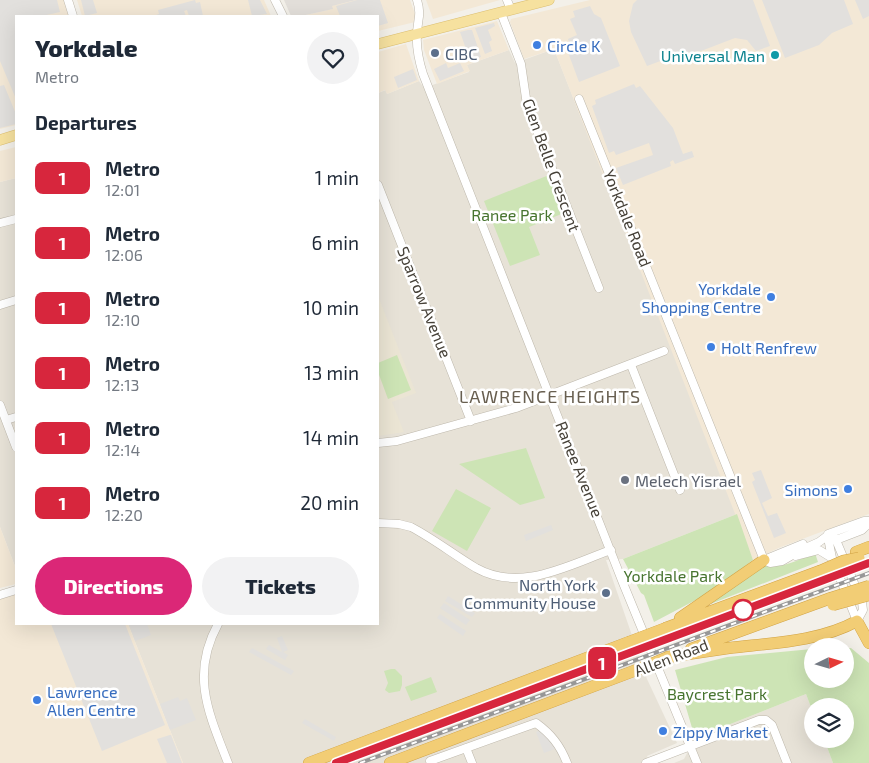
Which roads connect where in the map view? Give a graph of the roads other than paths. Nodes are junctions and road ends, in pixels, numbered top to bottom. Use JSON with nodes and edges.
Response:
{"nodes":[{"id":1,"x":68,"y":0,"type":"edge"},
{"id":2,"x":275,"y":0,"type":"edge"},
{"id":3,"x":417,"y":0,"type":"edge"},
{"id":4,"x":507,"y":0,"type":"edge"},
{"id":5,"x":549,"y":0,"type":"edge"},
{"id":6,"x":506,"y":12,"type":"junction"},
{"id":7,"x":72,"y":15,"type":"edge"},
{"id":8,"x":282,"y":15,"type":"edge"},
{"id":9,"x":417,"y":34,"type":"junction"},
{"id":10,"x":379,"y":44,"type":"edge"},
{"id":11,"x":579,"y":99,"type":"dead end"},
{"id":12,"x":15,"y":135,"type":"edge"},
{"id":13,"x":0,"y":140,"type":"edge"},
{"id":14,"x":379,"y":188,"type":"edge"},
{"id":15,"x":15,"y":219,"type":"edge"},
{"id":16,"x":0,"y":223,"type":"edge"},
{"id":17,"x":598,"y":288,"type":"dead end"},
{"id":18,"x":15,"y":300,"type":"edge"},
{"id":19,"x":0,"y":305,"type":"edge"},
{"id":20,"x":664,"y":351,"type":"dead end"},
{"id":21,"x":631,"y":365,"type":"junction"},
{"id":22,"x":550,"y":395,"type":"junction"},
{"id":23,"x":0,"y":405,"type":"edge"},
{"id":24,"x":15,"y":417,"type":"edge"},
{"id":25,"x":6,"y":420,"type":"junction"},
{"id":26,"x":471,"y":421,"type":"junction"},
{"id":27,"x":379,"y":443,"type":"edge"},
{"id":28,"x":15,"y":444,"type":"edge"},
{"id":29,"x":680,"y":490,"type":"dead end"},
{"id":30,"x":869,"y":522,"type":"edge"},
{"id":31,"x":379,"y":523,"type":"edge"},
{"id":32,"x":831,"y":533,"type":"junction"},
{"id":33,"x":836,"y":540,"type":"junction"},
{"id":34,"x":869,"y":547,"type":"edge"},
{"id":35,"x":611,"y":550,"type":"junction"},
{"id":36,"x":861,"y":555,"type":"edge"},
{"id":37,"x":789,"y":558,"type":"junction"},
{"id":38,"x":764,"y":560,"type":"junction"},
{"id":39,"x":837,"y":560,"type":"junction"},
{"id":40,"x":869,"y":586,"type":"edge"},
{"id":41,"x":15,"y":590,"type":"edge"},
{"id":42,"x":0,"y":595,"type":"edge"},
{"id":43,"x":869,"y":595,"type":"edge"},
{"id":44,"x":832,"y":602,"type":"junction"},
{"id":45,"x":857,"y":621,"type":"junction"},
{"id":46,"x":218,"y":625,"type":"edge"},
{"id":47,"x":666,"y":628,"type":"junction"},
{"id":48,"x":869,"y":643,"type":"edge"},
{"id":49,"x":668,"y":657,"type":"junction"},
{"id":50,"x":690,"y":746,"type":"junction"},
{"id":51,"x":466,"y":748,"type":"junction"},
{"id":52,"x":430,"y":762,"type":"edge"},
{"id":53,"x":228,"y":763,"type":"edge"},
{"id":54,"x":309,"y":763,"type":"edge"},
{"id":55,"x":390,"y":763,"type":"edge"},
{"id":56,"x":472,"y":763,"type":"edge"},
{"id":57,"x":567,"y":763,"type":"edge"},
{"id":58,"x":646,"y":763,"type":"edge"},
{"id":59,"x":697,"y":763,"type":"edge"},
{"id":60,"x":787,"y":763,"type":"edge"}],
"edges":[{"from":1,"to":7,"type":"street"},
{"from":2,"to":8,"type":"street"},
{"from":3,"to":9,"type":"street","name":"Ranee Avenue"},
{"from":4,"to":6,"type":"street","name":"Glen Belle Crescent"},
{"from":5,"to":6,"type":"main road"},
{"from":6,"to":9,"type":"main road"},
{"from":6,"to":17,"type":"street","name":"Glen Belle Crescent"},
{"from":9,"to":10,"type":"main road"},
{"from":9,"to":22,"type":"street","name":"Ranee Avenue"},
{"from":11,"to":38,"type":"street","name":"Yorkdale Road"},
{"from":12,"to":13,"type":"main road"},
{"from":14,"to":26,"type":"street","name":"Sparrow Avenue"},
{"from":15,"to":16,"type":"street"},
{"from":18,"to":19,"type":"street"},
{"from":20,"to":21,"type":"street"},
{"from":21,"to":22,"type":"street"},
{"from":21,"to":29,"type":"street"},
{"from":22,"to":26,"type":"street"},
{"from":22,"to":35,"type":"street","name":"Ranee Avenue"},
{"from":23,"to":25,"type":"street"},
{"from":24,"to":25,"type":"street"},
{"from":25,"to":28,"type":"street"},
{"from":26,"to":27,"type":"street"},
{"from":30,"to":32,"type":"street"},
{"from":30,"to":33,"type":"street"},
{"from":31,"to":35,"type":"street"},
{"from":32,"to":33,"type":"street"},
{"from":32,"to":37,"type":"street"},
{"from":32,"to":38,"type":"street"},
{"from":32,"to":39,"type":"street"},
{"from":33,"to":45,"type":"street"},
{"from":34,"to":36,"type":"highway","name":"Allen Road"},
{"from":35,"to":50,"type":"street","name":"Ranee Avenue"},
{"from":36,"to":39,"type":"highway","name":"Allen Road","bridge":true},
{"from":37,"to":38,"type":"street"},
{"from":37,"to":39,"type":"street"},
{"from":38,"to":47,"type":"highway"},
{"from":39,"to":45,"type":"street"},
{"from":39,"to":47,"type":"highway","name":"Allen Road","bridge":true},
{"from":40,"to":44,"type":"highway","name":"Allen Road","bridge":true},
{"from":41,"to":42,"type":"street"},
{"from":43,"to":44,"type":"highway","bridge":true},
{"from":44,"to":49,"type":"highway","name":"Allen Road"},
{"from":45,"to":48,"type":"highway"},
{"from":45,"to":49,"type":"highway"},
{"from":46,"to":53,"type":"street"},
{"from":47,"to":54,"type":"highway","name":"Allen Road","bridge":true},
{"from":49,"to":55,"type":"highway","name":"Allen Road","bridge":true},
{"from":50,"to":58,"type":"street"},
{"from":50,"to":59,"type":"street","name":"Ranee Avenue"},
{"from":50,"to":60,"type":"street"},
{"from":51,"to":52,"type":"street"},
{"from":51,"to":56,"type":"street"},
{"from":51,"to":57,"type":"street"}]}
